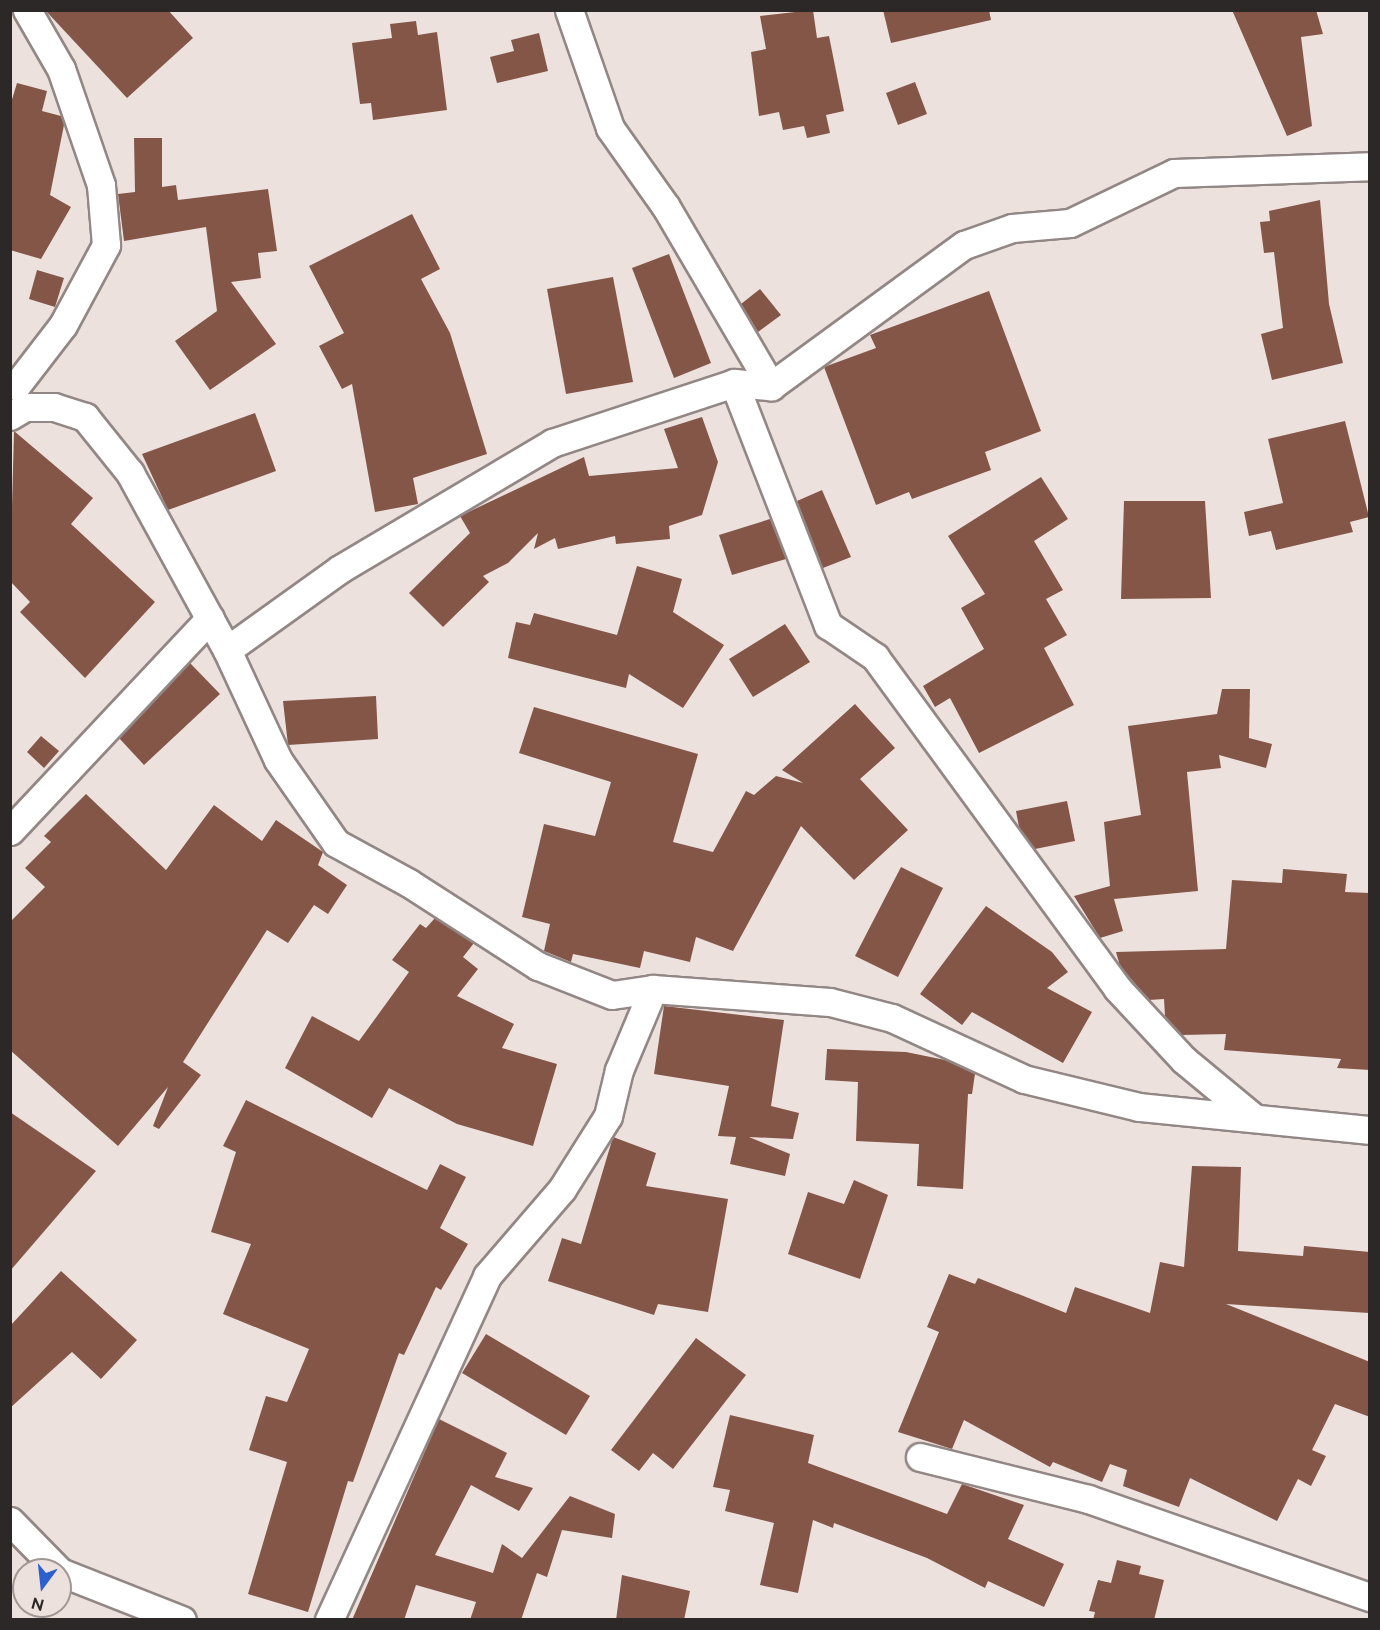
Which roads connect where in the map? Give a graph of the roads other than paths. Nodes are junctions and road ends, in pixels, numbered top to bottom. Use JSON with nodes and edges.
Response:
{"nodes":[{"id":1,"x":27,"y":10,"type":"edge"},
{"id":2,"x":569,"y":10,"type":"edge"},
{"id":3,"x":1370,"y":166,"type":"edge"},
{"id":4,"x":734,"y":382,"type":"junction"},
{"id":5,"x":771,"y":386,"type":"junction"},
{"id":6,"x":15,"y":398,"type":"edge"},
{"id":7,"x":210,"y":618,"type":"junction"},
{"id":8,"x":227,"y":650,"type":"junction"},
{"id":9,"x":10,"y":831,"type":"edge"},
{"id":10,"x":653,"y":989,"type":"junction"},
{"id":11,"x":1254,"y":1118,"type":"junction"},
{"id":12,"x":1370,"y":1130,"type":"edge"},
{"id":13,"x":920,"y":1457,"type":"dead end"},
{"id":14,"x":10,"y":1521,"type":"edge"},
{"id":15,"x":46,"y":1558,"type":"edge"},
{"id":16,"x":72,"y":1576,"type":"edge"},
{"id":17,"x":1370,"y":1597,"type":"edge"},
{"id":18,"x":182,"y":1620,"type":"edge"},
{"id":19,"x":329,"y":1620,"type":"edge"}],
"edges":[{"from":1,"to":6,"type":"street"},
{"from":2,"to":5,"type":"street"},
{"from":3,"to":5,"type":"street"},
{"from":4,"to":5,"type":"street"},
{"from":4,"to":8,"type":"street"},
{"from":4,"to":11,"type":"street"},
{"from":6,"to":7,"type":"street"},
{"from":7,"to":8,"type":"street"},
{"from":7,"to":9,"type":"street"},
{"from":8,"to":10,"type":"street"},
{"from":10,"to":11,"type":"street"},
{"from":10,"to":19,"type":"street"},
{"from":11,"to":12,"type":"street"},
{"from":13,"to":17,"type":"street"},
{"from":14,"to":15,"type":"street"},
{"from":16,"to":18,"type":"street"}]}
